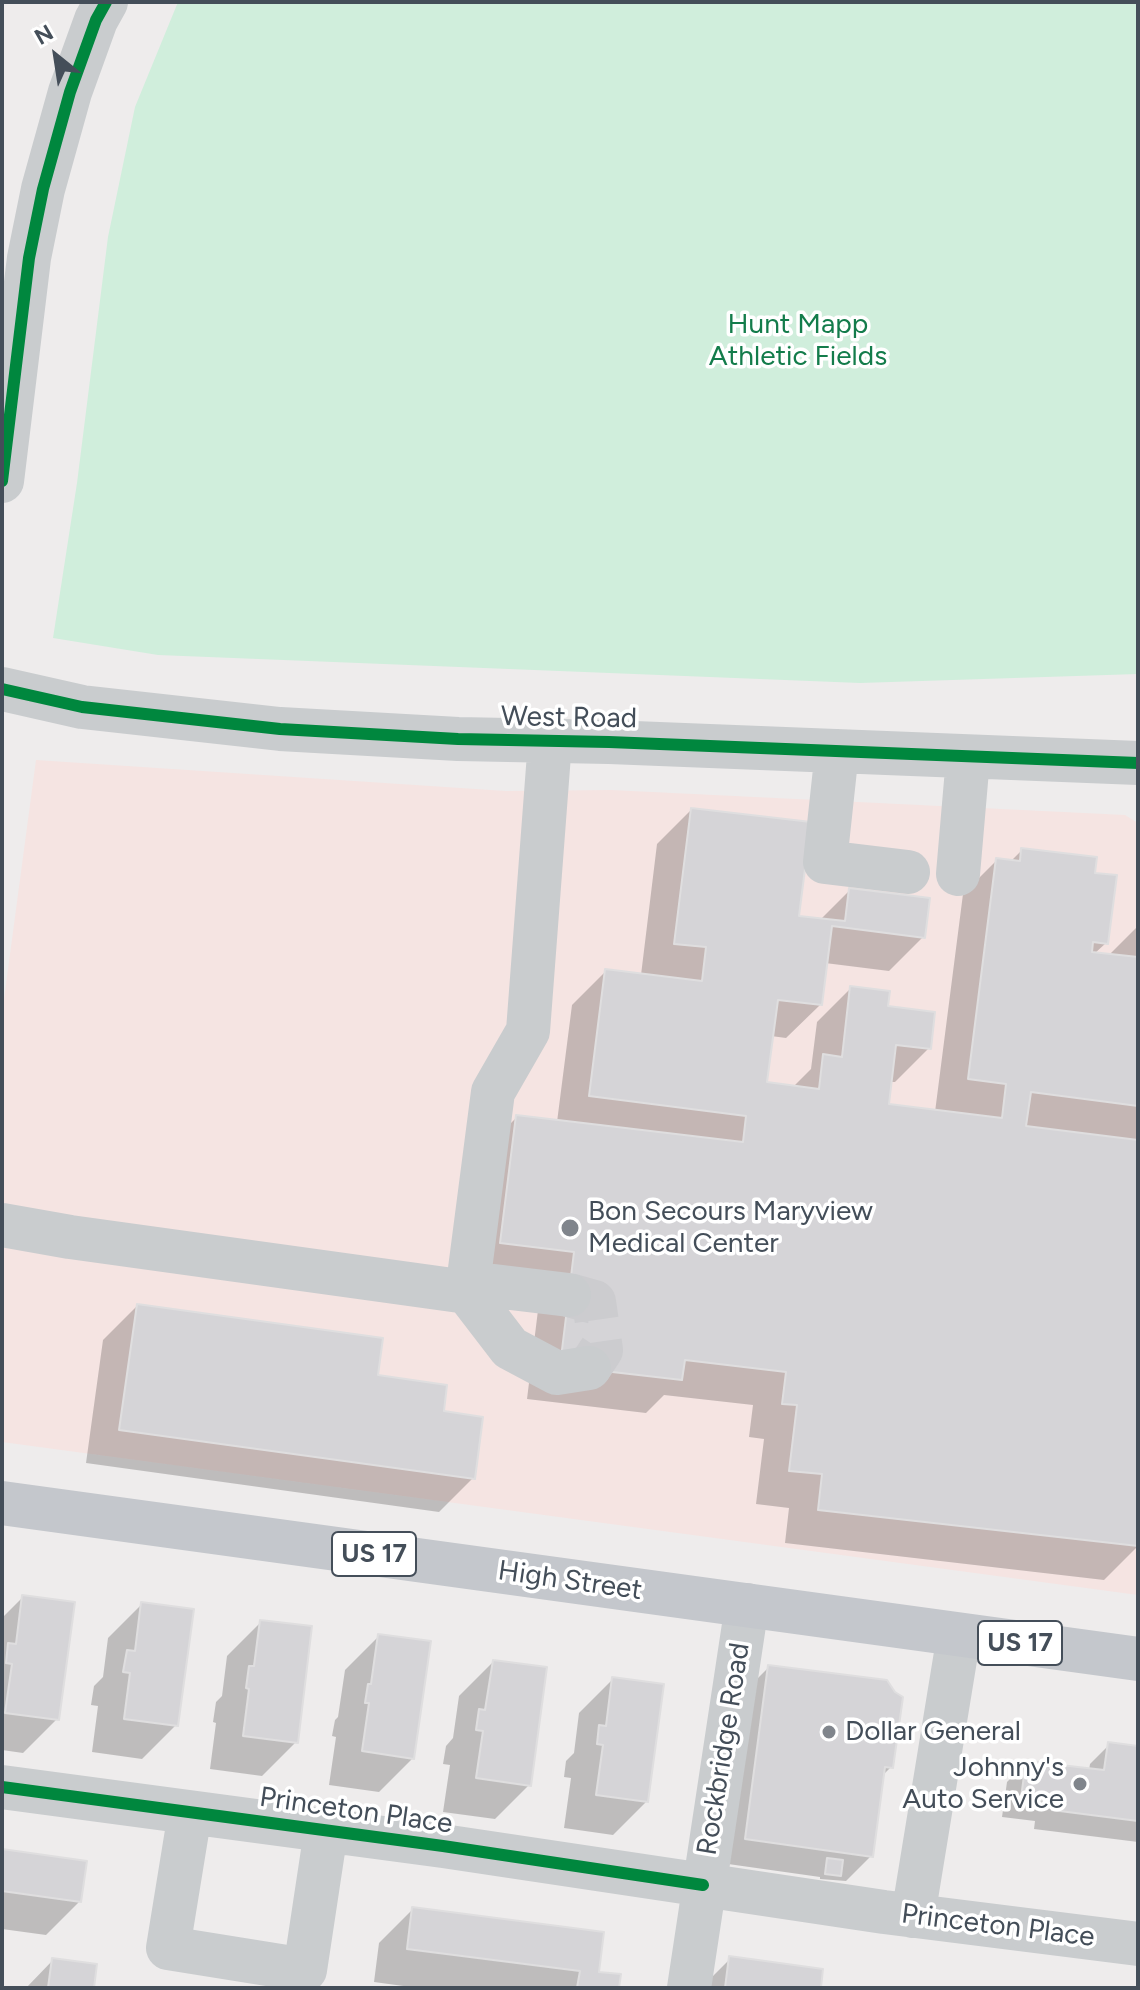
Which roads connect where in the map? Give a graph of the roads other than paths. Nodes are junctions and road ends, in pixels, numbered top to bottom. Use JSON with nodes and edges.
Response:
{"nodes":[{"id":1,"x":106,"y":2,"type":"edge"},
{"id":2,"x":2,"y":481,"type":"edge"},
{"id":3,"x":2,"y":689,"type":"edge"},
{"id":4,"x":550,"y":741,"type":"junction"},
{"id":5,"x":837,"y":751,"type":"junction"},
{"id":6,"x":968,"y":758,"type":"junction"},
{"id":7,"x":1138,"y":763,"type":"edge"},
{"id":8,"x":908,"y":872,"type":"dead end"},
{"id":9,"x":958,"y":874,"type":"dead end"},
{"id":10,"x":2,"y":1225,"type":"edge"},
{"id":11,"x":467,"y":1292,"type":"junction"},
{"id":12,"x":569,"y":1295,"type":"tunnel mouth"},
{"id":13,"x":589,"y":1368,"type":"dead end"},
{"id":14,"x":2,"y":1503,"type":"edge"},
{"id":15,"x":747,"y":1605,"type":"junction"},
{"id":16,"x":959,"y":1635,"type":"junction"},
{"id":17,"x":1138,"y":1659,"type":"edge"},
{"id":18,"x":2,"y":1787,"type":"edge"},
{"id":19,"x":190,"y":1813,"type":"junction"},
{"id":20,"x":326,"y":1831,"type":"junction"},
{"id":21,"x":703,"y":1885,"type":"junction"},
{"id":22,"x":913,"y":1916,"type":"junction"},
{"id":23,"x":1138,"y":1944,"type":"edge"},
{"id":24,"x":689,"y":1988,"type":"edge"}],
"edges":[{"from":1,"to":2,"type":"street"},
{"from":3,"to":4,"type":"street","name":"West Road"},
{"from":4,"to":5,"type":"street","name":"West Road"},
{"from":4,"to":11,"type":"street"},
{"from":5,"to":6,"type":"street","name":"West Road"},
{"from":5,"to":8,"type":"street"},
{"from":6,"to":7,"type":"street","name":"West Road"},
{"from":6,"to":9,"type":"street"},
{"from":10,"to":11,"type":"street"},
{"from":11,"to":12,"type":"street"},
{"from":11,"to":13,"type":"street"},
{"from":14,"to":15,"type":"main road","name":"High Street","number":"US 17"},
{"from":15,"to":16,"type":"main road","name":"High Street","number":"US 17"},
{"from":15,"to":21,"type":"street","name":"Rockbridge Road"},
{"from":16,"to":17,"type":"main road","name":"High Street","number":"US 17"},
{"from":16,"to":22,"type":"street"},
{"from":18,"to":19,"type":"street","name":"Princeton Place"},
{"from":19,"to":20,"type":"street","name":"Princeton Place"},
{"from":19,"to":20,"type":"street"},
{"from":20,"to":21,"type":"street","name":"Princeton Place"},
{"from":21,"to":22,"type":"street","name":"Princeton Place"},
{"from":21,"to":24,"type":"street","name":"Rockbridge Road"},
{"from":22,"to":23,"type":"street","name":"Princeton Place"}]}
